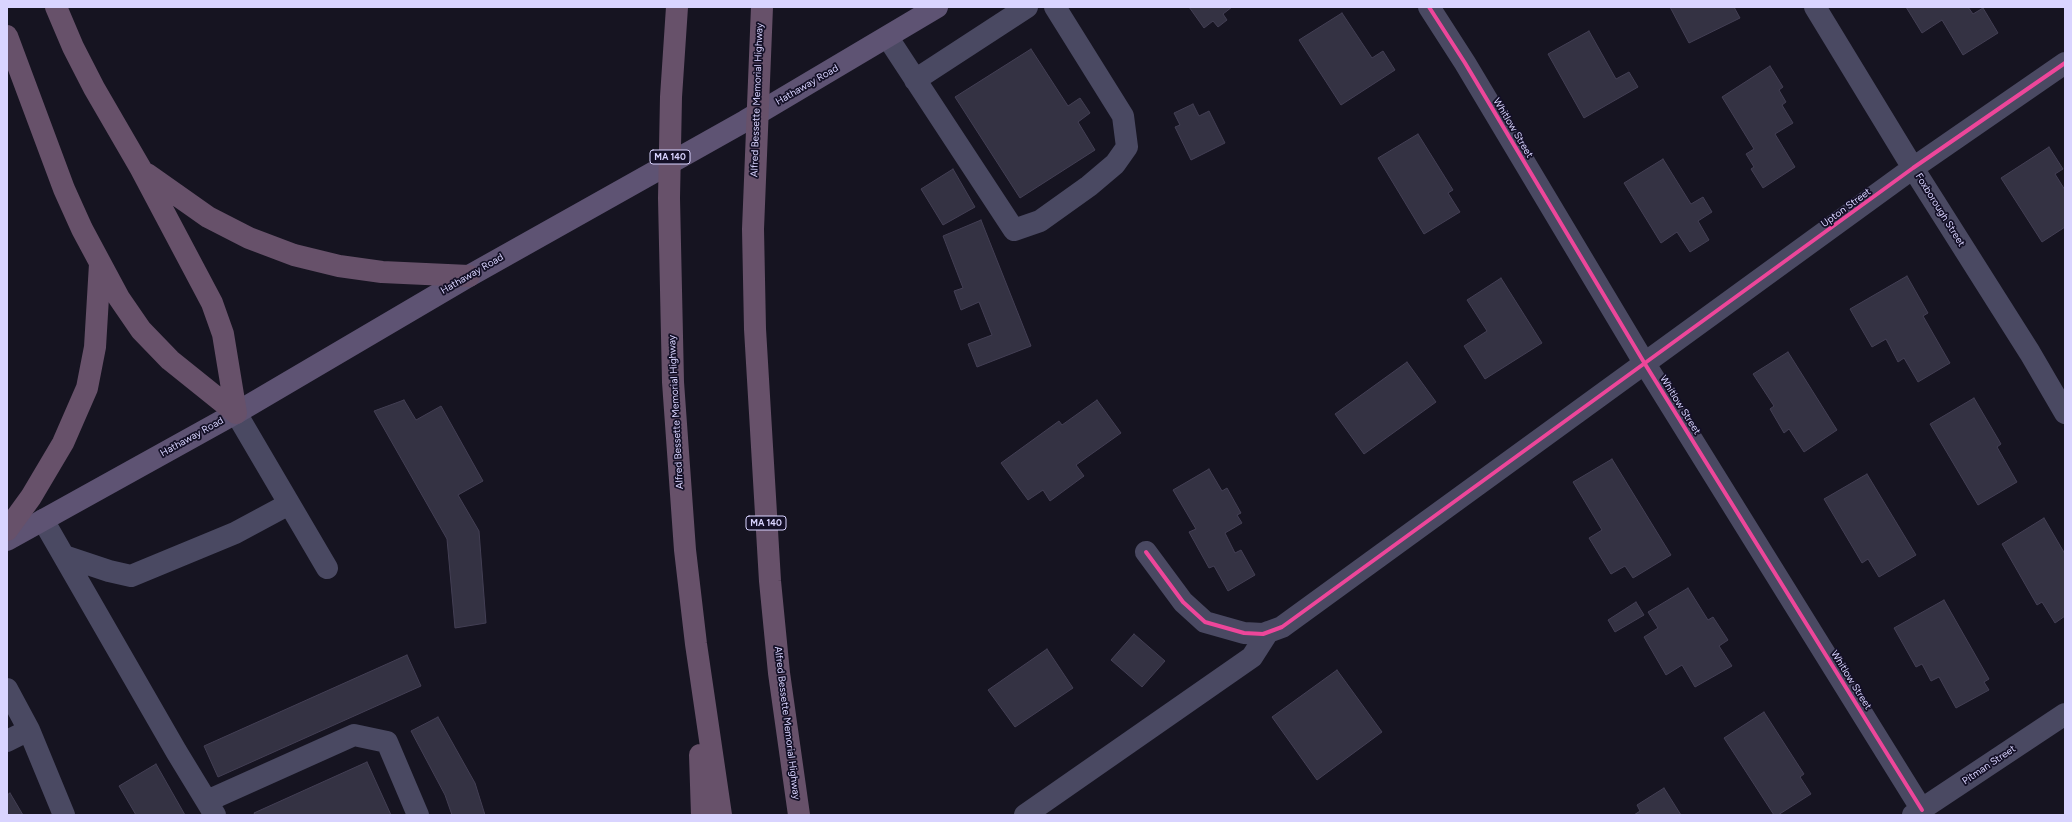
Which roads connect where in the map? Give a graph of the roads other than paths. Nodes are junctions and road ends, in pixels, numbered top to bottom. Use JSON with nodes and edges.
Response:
{"nodes":[{"id":1,"x":56,"y":7,"type":"edge"},
{"id":2,"x":677,"y":7,"type":"edge"},
{"id":3,"x":762,"y":7,"type":"edge"},
{"id":4,"x":937,"y":7,"type":"edge"},
{"id":5,"x":1027,"y":7,"type":"edge"},
{"id":6,"x":1055,"y":7,"type":"edge"},
{"id":7,"x":1429,"y":7,"type":"edge"},
{"id":8,"x":1815,"y":7,"type":"edge"},
{"id":9,"x":7,"y":36,"type":"edge"},
{"id":10,"x":888,"y":38,"type":"junction"},
{"id":11,"x":2065,"y":63,"type":"edge"},
{"id":12,"x":915,"y":80,"type":"junction"},
{"id":13,"x":1913,"y":168,"type":"junction"},
{"id":14,"x":141,"y":169,"type":"junction"},
{"id":15,"x":100,"y":264,"type":"junction"},
{"id":16,"x":469,"y":276,"type":"junction"},
{"id":17,"x":1645,"y":364,"type":"junction"},
{"id":18,"x":236,"y":413,"type":"junction"},
{"id":19,"x":2065,"y":413,"type":"edge"},
{"id":20,"x":289,"y":504,"type":"junction"},
{"id":21,"x":43,"y":520,"type":"junction"},
{"id":22,"x":7,"y":530,"type":"edge"},
{"id":23,"x":7,"y":540,"type":"edge"},
{"id":24,"x":1146,"y":552,"type":"dead end"},
{"id":25,"x":64,"y":556,"type":"junction"},
{"id":26,"x":327,"y":568,"type":"dead end"},
{"id":27,"x":1268,"y":632,"type":"junction"},
{"id":28,"x":696,"y":644,"type":"junction"},
{"id":29,"x":7,"y":689,"type":"edge"},
{"id":30,"x":782,"y":696,"type":"junction"},
{"id":31,"x":2065,"y":714,"type":"edge"},
{"id":32,"x":29,"y":730,"type":"junction"},
{"id":33,"x":7,"y":741,"type":"edge"},
{"id":34,"x":211,"y":808,"type":"edge"},
{"id":35,"x":1917,"y":812,"type":"edge"},
{"id":36,"x":64,"y":815,"type":"edge"},
{"id":37,"x":418,"y":815,"type":"edge"},
{"id":38,"x":702,"y":815,"type":"edge"},
{"id":39,"x":721,"y":815,"type":"edge"},
{"id":40,"x":799,"y":815,"type":"edge"},
{"id":41,"x":812,"y":815,"type":"edge"},
{"id":42,"x":1025,"y":815,"type":"edge"}],
"edges":[{"from":1,"to":14,"type":"highway"},
{"from":2,"to":28,"type":"highway","name":"Alfred Bessette Memorial Highway","number":"MA 140"},
{"from":3,"to":30,"type":"highway","name":"Alfred Bessette Memorial Highway","number":"MA 140"},
{"from":4,"to":10,"type":"main road","name":"Hathaway Road"},
{"from":5,"to":12,"type":"street"},
{"from":6,"to":12,"type":"street"},
{"from":7,"to":17,"type":"street","name":"Whitlow Street"},
{"from":8,"to":13,"type":"street","name":"Foxborough Street"},
{"from":9,"to":15,"type":"highway"},
{"from":10,"to":12,"type":"street"},
{"from":10,"to":16,"type":"main road","name":"Hathaway Road"},
{"from":11,"to":13,"type":"street","name":"Upton Street"},
{"from":13,"to":17,"type":"street","name":"Upton Street"},
{"from":13,"to":19,"type":"street","name":"Foxborough Street"},
{"from":14,"to":16,"type":"highway"},
{"from":14,"to":18,"type":"highway"},
{"from":15,"to":18,"type":"highway"},
{"from":15,"to":22,"type":"highway"},
{"from":16,"to":18,"type":"main road","name":"Hathaway Road"},
{"from":17,"to":27,"type":"street","name":"Upton Street"},
{"from":17,"to":35,"type":"street","name":"Whitlow Street"},
{"from":18,"to":20,"type":"street"},
{"from":18,"to":21,"type":"main road","name":"Hathaway Road"},
{"from":20,"to":25,"type":"street"},
{"from":20,"to":26,"type":"street"},
{"from":21,"to":23,"type":"main road","name":"Hathaway Road"},
{"from":21,"to":25,"type":"street"},
{"from":24,"to":27,"type":"street"},
{"from":25,"to":34,"type":"street"},
{"from":27,"to":42,"type":"street"},
{"from":28,"to":38,"type":"highway"},
{"from":28,"to":39,"type":"highway","name":"Alfred Bessette Memorial Highway","number":"MA 140"},
{"from":29,"to":32,"type":"street"},
{"from":30,"to":40,"type":"highway","name":"Alfred Bessette Memorial Highway","number":"MA 140"},
{"from":30,"to":41,"type":"highway"},
{"from":31,"to":35,"type":"street","name":"Pitman Street"},
{"from":32,"to":33,"type":"street"},
{"from":32,"to":36,"type":"street"},
{"from":34,"to":37,"type":"street"}]}
